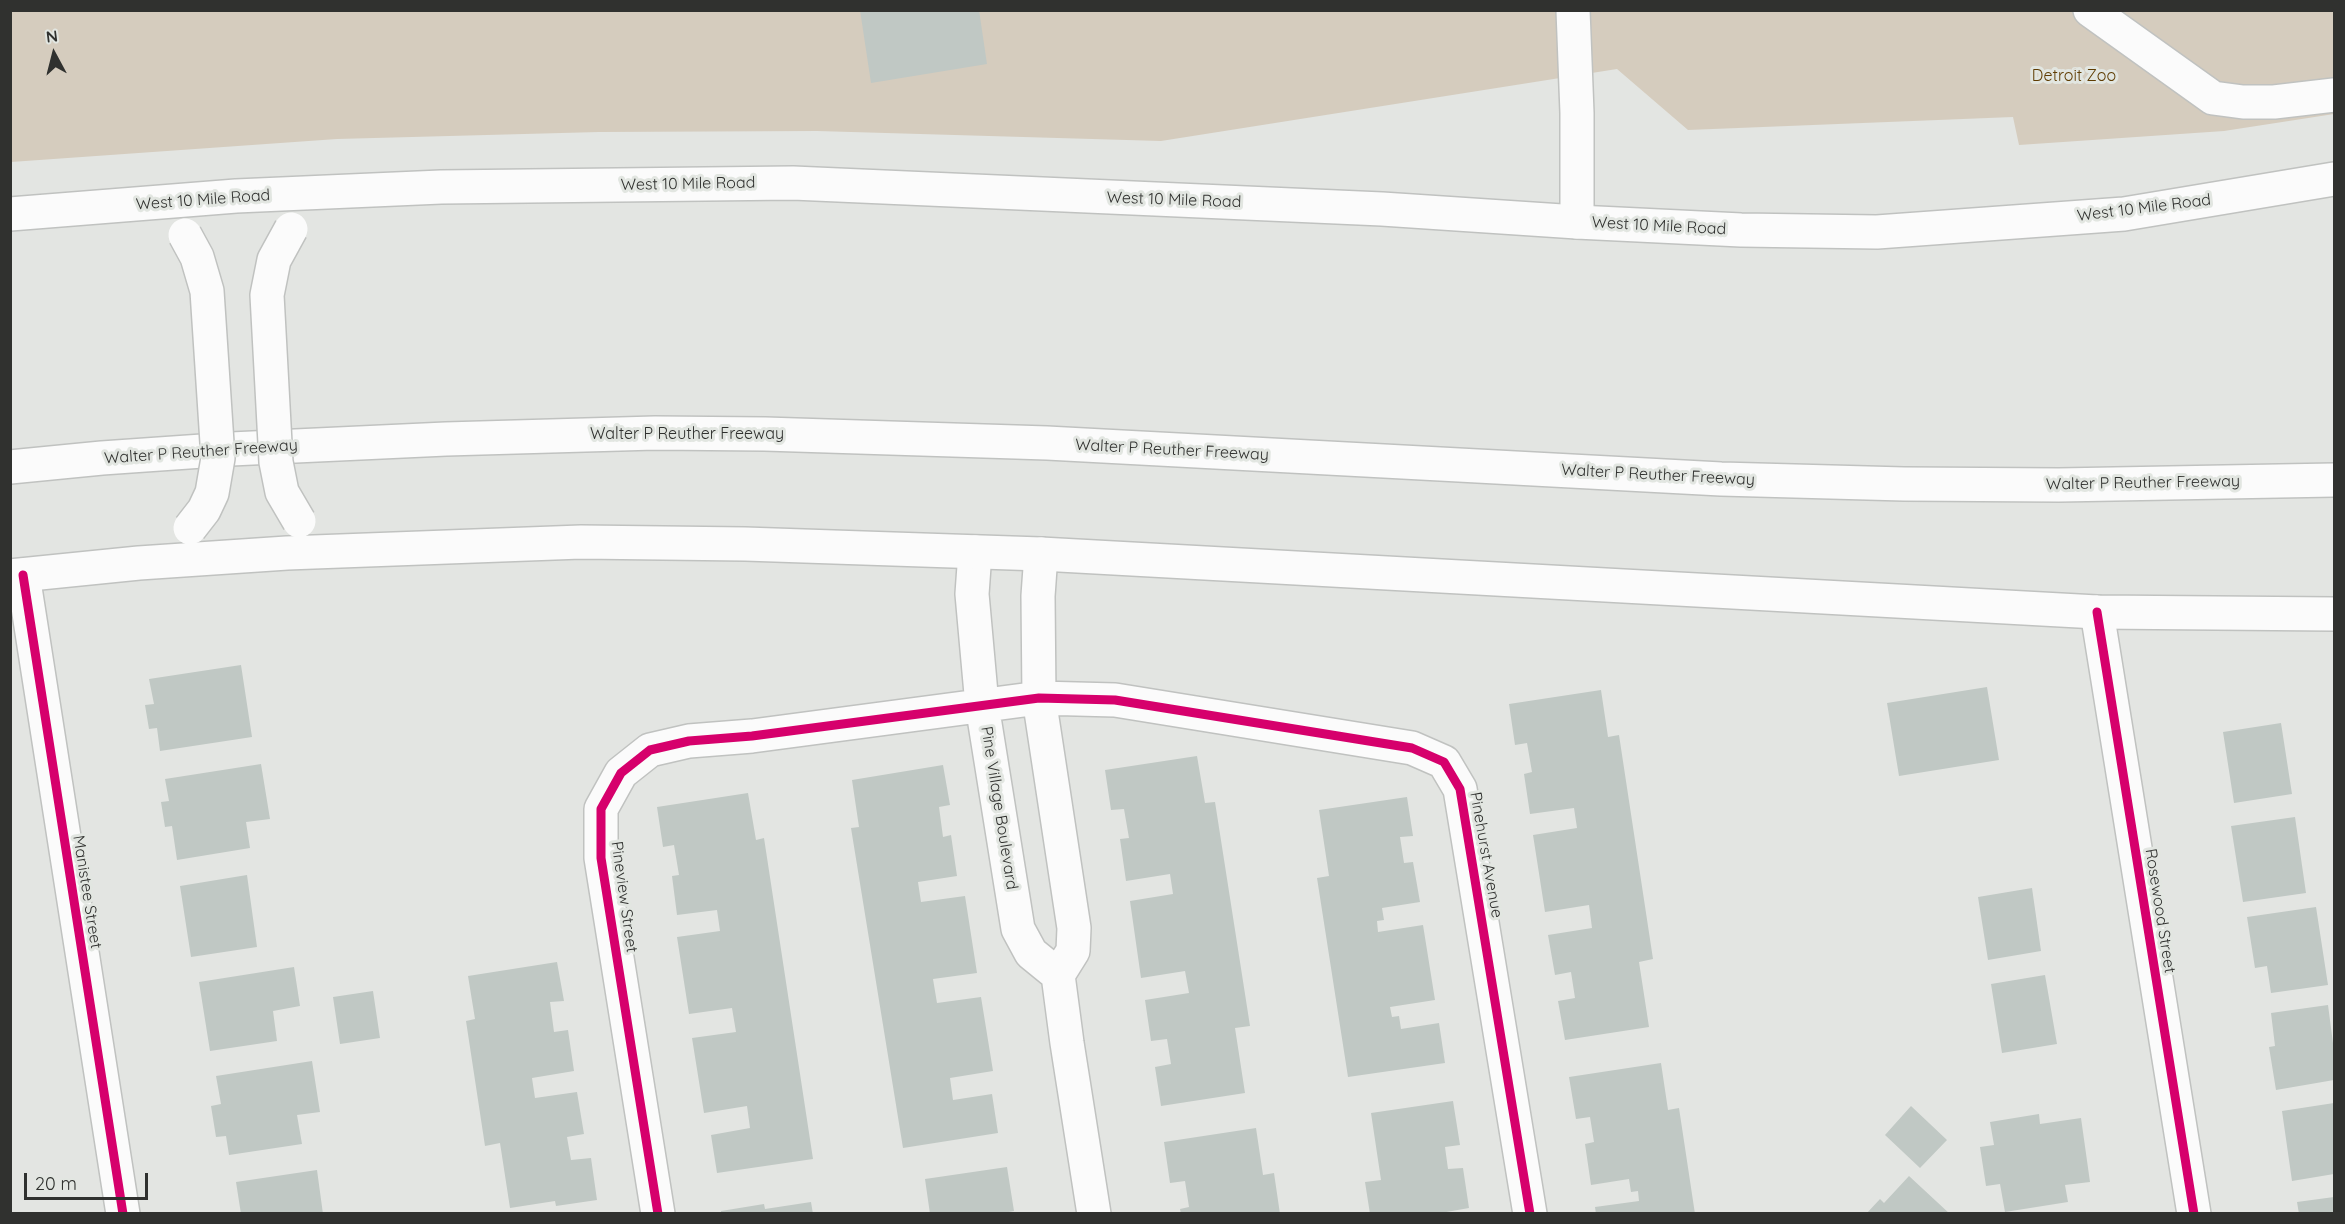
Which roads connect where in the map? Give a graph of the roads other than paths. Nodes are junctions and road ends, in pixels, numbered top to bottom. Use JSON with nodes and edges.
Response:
{"nodes":[{"id":1,"x":1573,"y":10,"type":"edge"},
{"id":2,"x":2090,"y":10,"type":"edge"},
{"id":3,"x":2334,"y":95,"type":"edge"},
{"id":4,"x":2334,"y":179,"type":"edge"},
{"id":5,"x":347,"y":192,"type":"junction"},
{"id":6,"x":153,"y":203,"type":"junction"},
{"id":7,"x":10,"y":214,"type":"edge"},
{"id":8,"x":1577,"y":222,"type":"junction"},
{"id":9,"x":10,"y":467,"type":"edge"},
{"id":10,"x":2334,"y":480,"type":"edge"},
{"id":11,"x":347,"y":551,"type":"junction"},
{"id":12,"x":975,"y":552,"type":"junction"},
{"id":13,"x":1041,"y":554,"type":"junction"},
{"id":14,"x":139,"y":563,"type":"junction"},
{"id":15,"x":17,"y":575,"type":"edge"},
{"id":16,"x":2097,"y":612,"type":"junction"},
{"id":17,"x":2334,"y":614,"type":"edge"},
{"id":18,"x":1011,"y":702,"type":"junction"},
{"id":19,"x":1058,"y":975,"type":"junction"},
{"id":20,"x":123,"y":1214,"type":"edge"},
{"id":21,"x":658,"y":1214,"type":"edge"},
{"id":22,"x":1095,"y":1214,"type":"edge"},
{"id":23,"x":1530,"y":1214,"type":"edge"},
{"id":24,"x":2194,"y":1214,"type":"edge"}],
"edges":[{"from":1,"to":8,"type":"main road"},
{"from":2,"to":3,"type":"main road"},
{"from":4,"to":8,"type":"main road","name":"West 10 Mile Road"},
{"from":5,"to":6,"type":"main road","name":"West 10 Mile Road"},
{"from":5,"to":8,"type":"main road","name":"West 10 Mile Road"},
{"from":5,"to":11,"type":"main road","bridge":true},
{"from":6,"to":7,"type":"main road","name":"West 10 Mile Road"},
{"from":6,"to":14,"type":"main road","bridge":true},
{"from":9,"to":10,"type":"main road","name":"Walter P Reuther Freeway"},
{"from":11,"to":12,"type":"main road"},
{"from":11,"to":14,"type":"main road"},
{"from":12,"to":13,"type":"main road"},
{"from":12,"to":18,"type":"main road","name":"Pine Village Boulevard"},
{"from":13,"to":16,"type":"main road"},
{"from":13,"to":18,"type":"main road","name":"Pine Village Boulevard"},
{"from":14,"to":15,"type":"main road"},
{"from":15,"to":20,"type":"main road","name":"Manistee Street"},
{"from":16,"to":17,"type":"main road"},
{"from":16,"to":24,"type":"main road","name":"Rosewood Street"},
{"from":18,"to":19,"type":"main road","name":"Pine Village Boulevard"},
{"from":18,"to":19,"type":"main road","name":"Pine Village Boulevard"},
{"from":18,"to":21,"type":"main road","name":"Pineview Street"},
{"from":18,"to":23,"type":"main road","name":"Pinehurst Avenue"},
{"from":19,"to":22,"type":"main road"}]}
